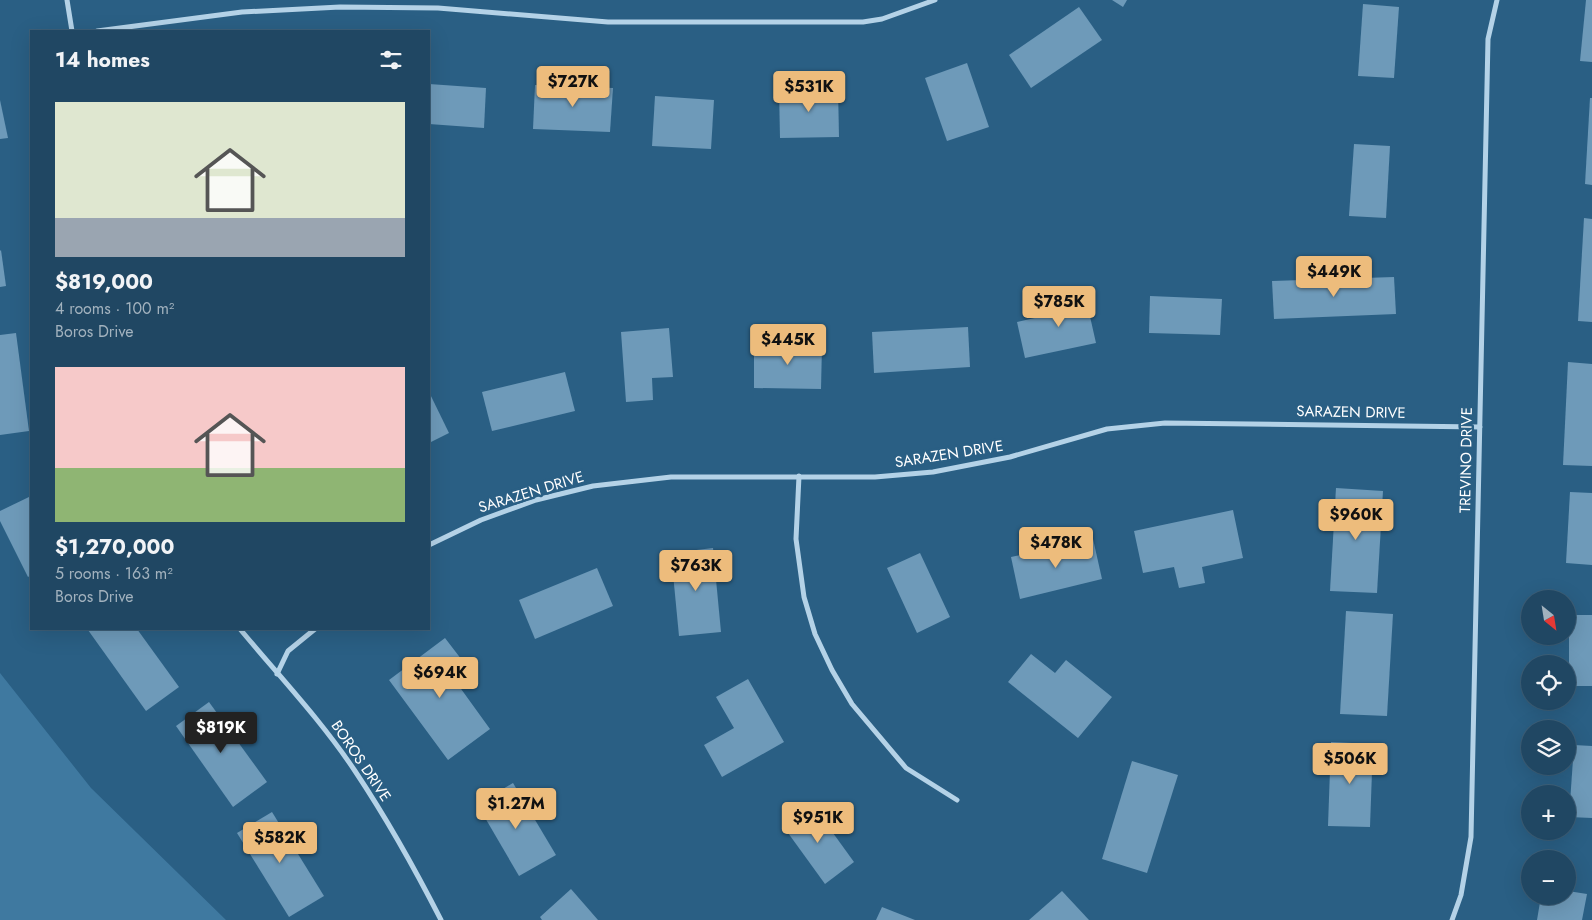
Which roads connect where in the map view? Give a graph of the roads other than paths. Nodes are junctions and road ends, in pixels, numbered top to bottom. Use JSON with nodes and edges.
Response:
{"nodes":[{"id":1,"x":67,"y":0,"type":"edge"},
{"id":2,"x":935,"y":0,"type":"edge"},
{"id":3,"x":1497,"y":0,"type":"edge"},
{"id":4,"x":72,"y":30,"type":"edge"},
{"id":5,"x":105,"y":30,"type":"edge"},
{"id":6,"x":1480,"y":427,"type":"junction"},
{"id":7,"x":799,"y":476,"type":"junction"},
{"id":8,"x":430,"y":545,"type":"edge"},
{"id":9,"x":241,"y":630,"type":"edge"},
{"id":10,"x":314,"y":630,"type":"edge"},
{"id":11,"x":277,"y":674,"type":"junction"},
{"id":12,"x":957,"y":800,"type":"dead end"},
{"id":13,"x":441,"y":920,"type":"edge"},
{"id":14,"x":1452,"y":920,"type":"edge"}],
"edges":[{"from":1,"to":4,"type":"street"},
{"from":2,"to":5,"type":"street"},
{"from":3,"to":6,"type":"street","name":"TREVINO DRIVE"},
{"from":6,"to":7,"type":"street","name":"SARAZEN DRIVE"},
{"from":6,"to":14,"type":"street","name":"TREVINO DRIVE"},
{"from":7,"to":8,"type":"street","name":"SARAZEN DRIVE"},
{"from":7,"to":12,"type":"street"},
{"from":9,"to":11,"type":"street","name":"BOROS DRIVE"},
{"from":10,"to":11,"type":"street"},
{"from":11,"to":13,"type":"street","name":"BOROS DRIVE"}]}
